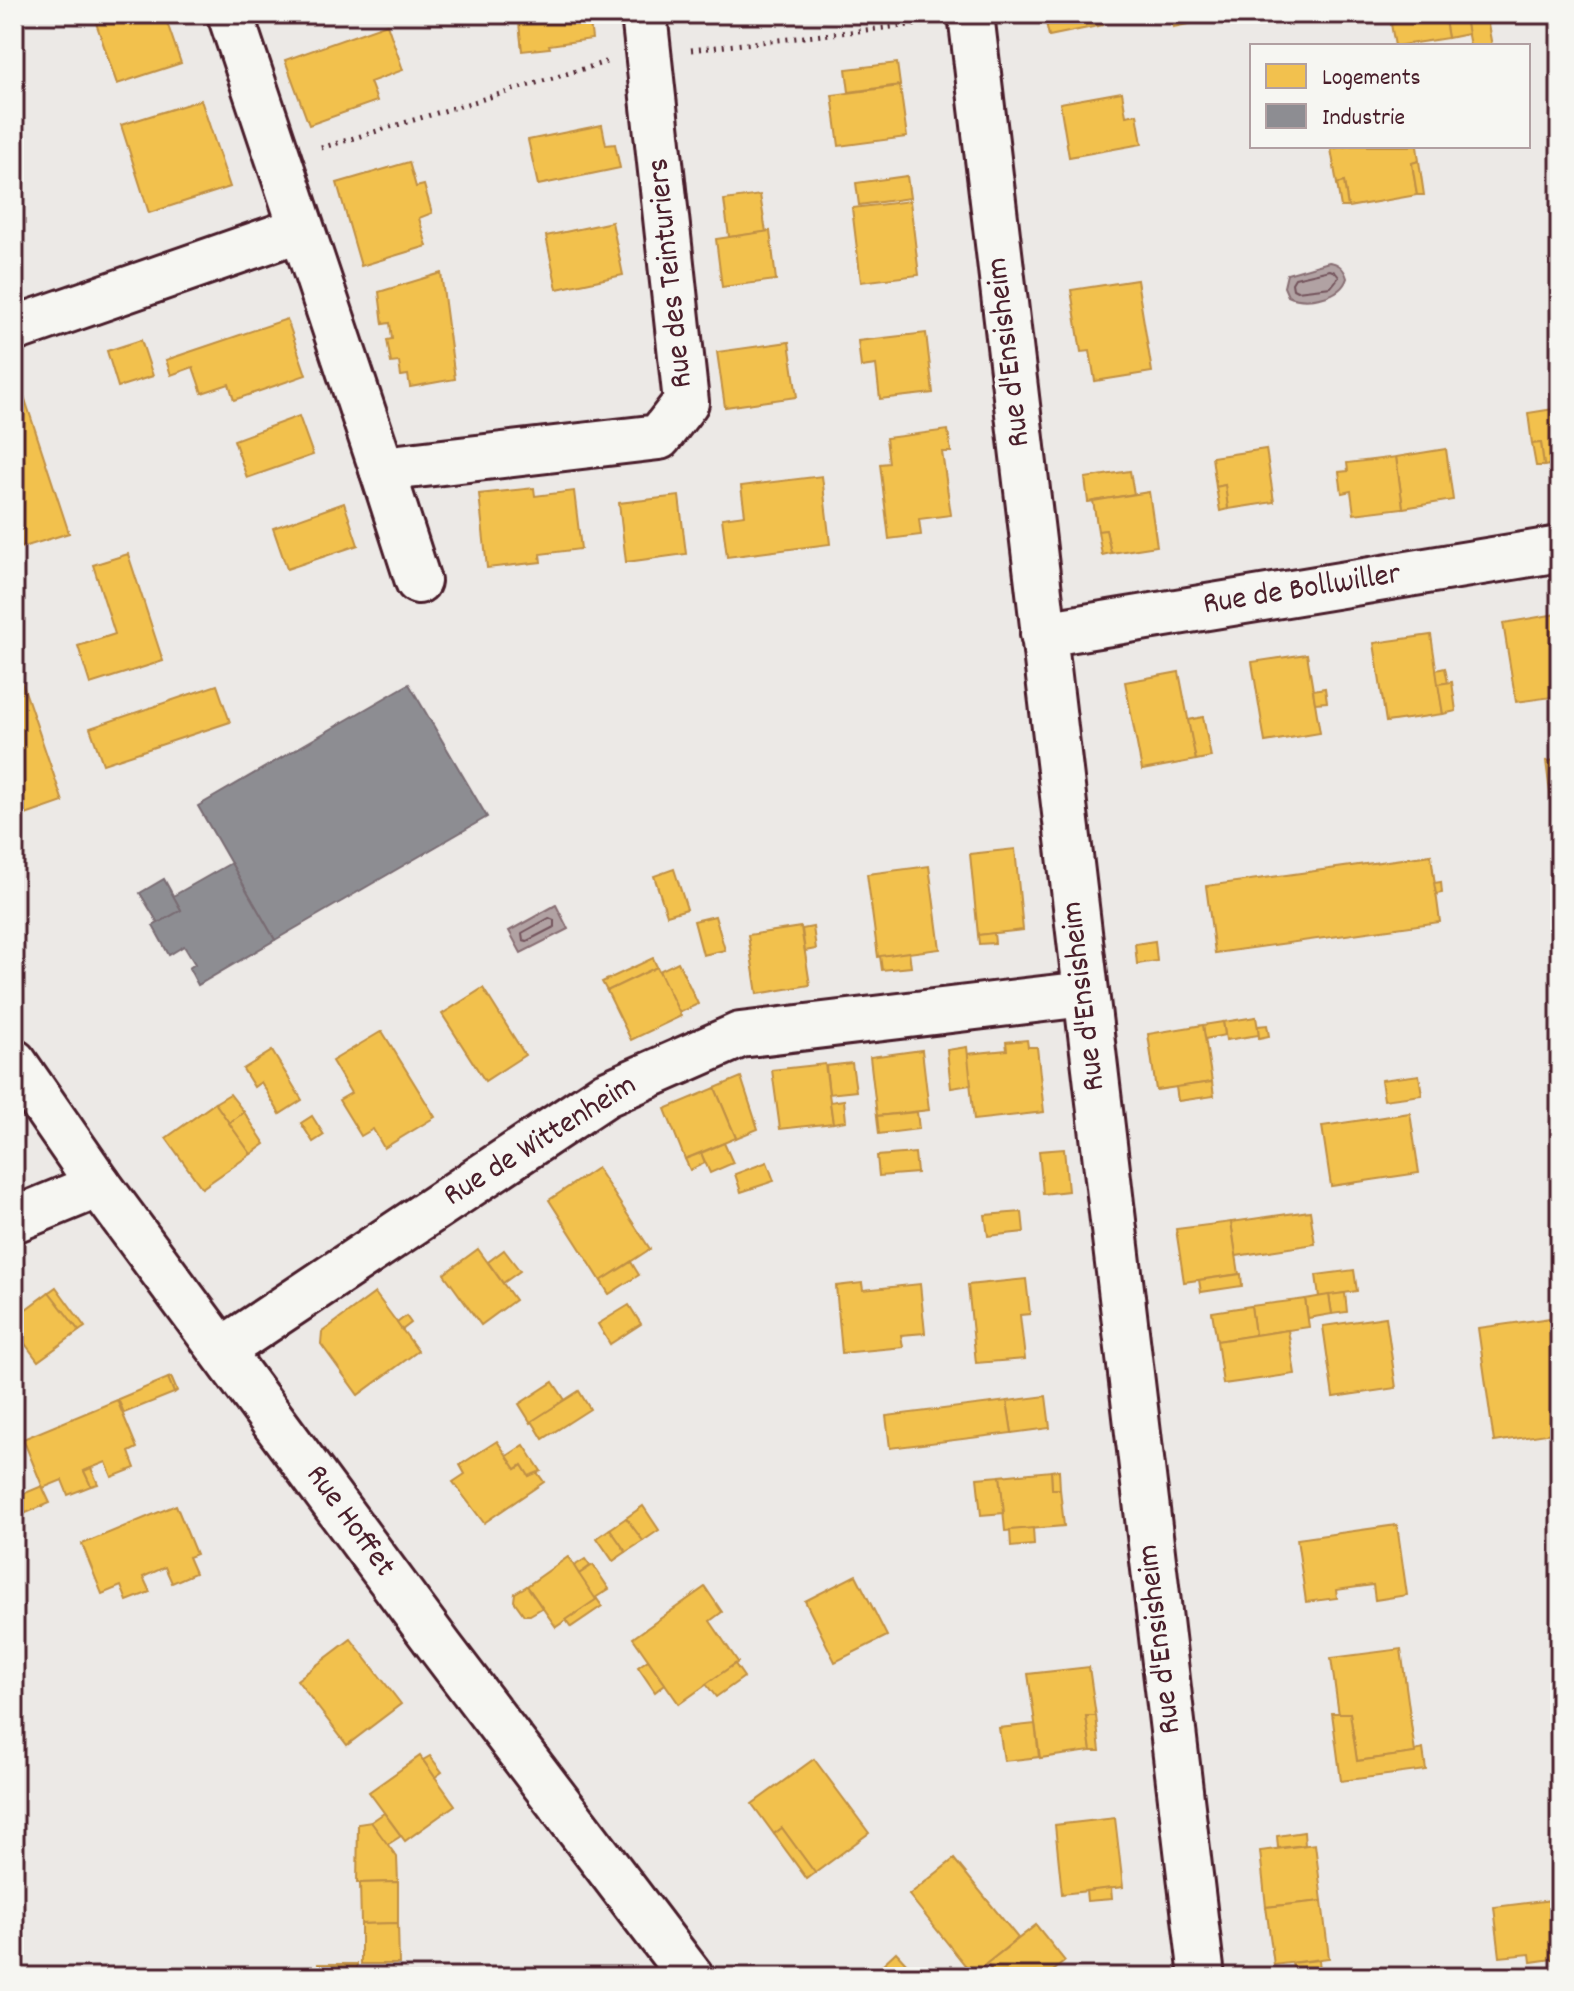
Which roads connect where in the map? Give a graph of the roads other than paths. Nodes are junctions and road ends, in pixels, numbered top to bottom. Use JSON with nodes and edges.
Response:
{"nodes":[{"id":1,"x":230,"y":14,"type":"edge"},
{"id":2,"x":971,"y":16,"type":"edge"},
{"id":3,"x":646,"y":35,"type":"edge"},
{"id":4,"x":301,"y":229,"type":"junction"},
{"id":5,"x":14,"y":329,"type":"edge"},
{"id":6,"x":388,"y":487,"type":"junction"},
{"id":7,"x":1560,"y":549,"type":"edge"},
{"id":8,"x":418,"y":581,"type":"dead end"},
{"id":9,"x":1043,"y":634,"type":"junction"},
{"id":10,"x":1085,"y":994,"type":"junction"},
{"id":11,"x":14,"y":1062,"type":"edge"},
{"id":12,"x":99,"y":1185,"type":"junction"},
{"id":13,"x":14,"y":1220,"type":"edge"},
{"id":14,"x":222,"y":1350,"type":"junction"},
{"id":15,"x":691,"y":1977,"type":"edge"},
{"id":16,"x":1202,"y":1977,"type":"edge"}],
"edges":[{"from":1,"to":4,"type":"street"},
{"from":2,"to":9,"type":"street","name":"Rue d'Ensisheim"},
{"from":3,"to":6,"type":"street","name":"Rue des Teinturiers"},
{"from":4,"to":5,"type":"street"},
{"from":4,"to":6,"type":"street"},
{"from":6,"to":8,"type":"street"},
{"from":7,"to":9,"type":"street","name":"Rue de Bollwiller"},
{"from":9,"to":10,"type":"street","name":"Rue d'Ensisheim"},
{"from":10,"to":14,"type":"street","name":"Rue de Wittenheim"},
{"from":10,"to":16,"type":"street","name":"Rue d'Ensisheim"},
{"from":11,"to":12,"type":"street","name":"Rue Hoffet"},
{"from":12,"to":13,"type":"street"},
{"from":12,"to":14,"type":"street","name":"Rue Hoffet"},
{"from":14,"to":15,"type":"street","name":"Rue Hoffet"}]}
